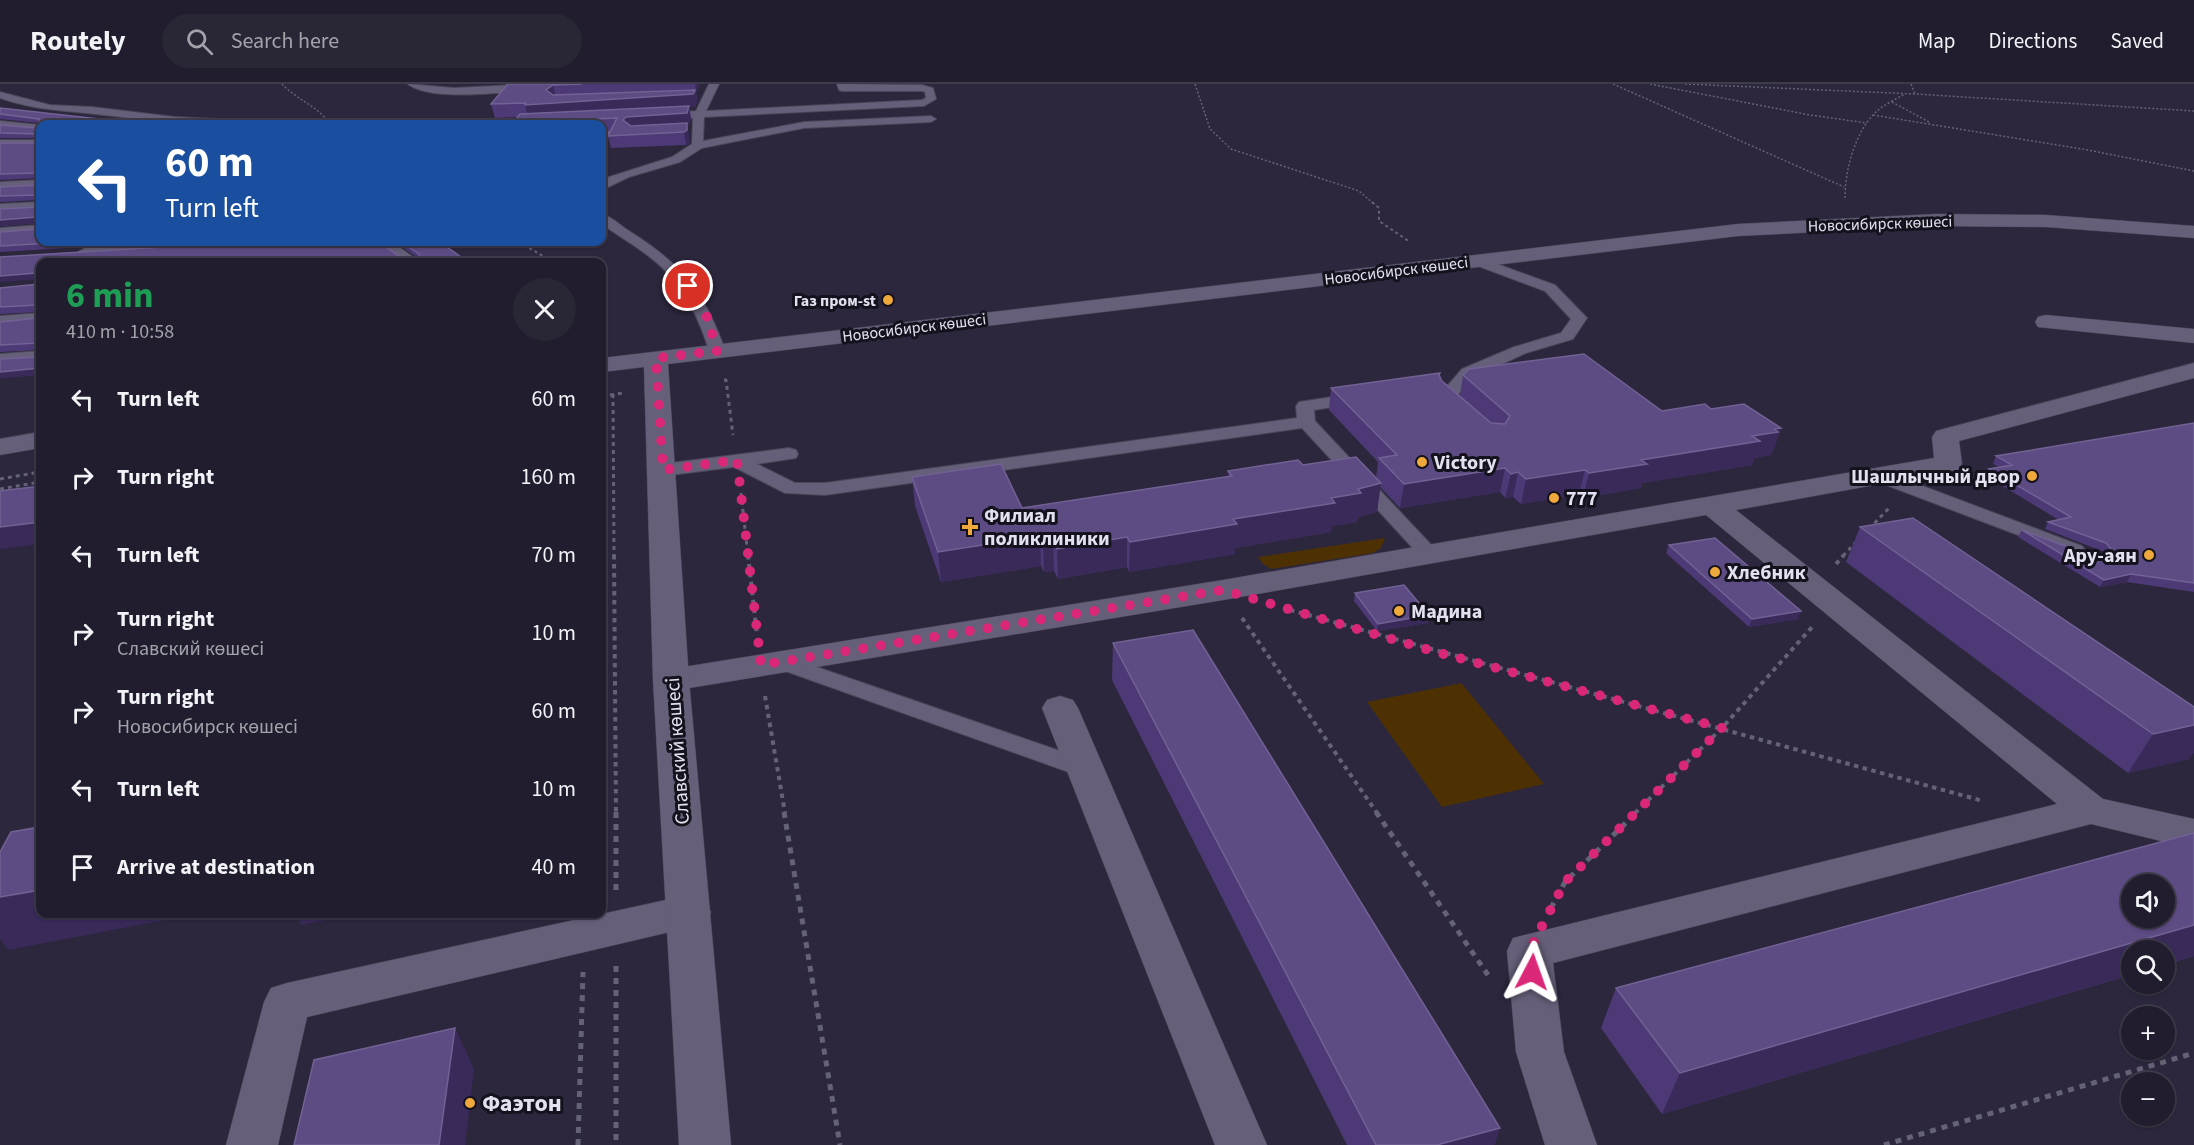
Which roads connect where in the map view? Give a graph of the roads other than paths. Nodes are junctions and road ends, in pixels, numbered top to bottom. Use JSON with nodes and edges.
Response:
{"nodes":[{"id":1,"x":413,"y":84,"type":"edge"},
{"id":2,"x":714,"y":84,"type":"edge"},
{"id":3,"x":842,"y":84,"type":"edge"},
{"id":4,"x":546,"y":86,"type":"edge"},
{"id":5,"x":930,"y":87,"type":"edge"},
{"id":6,"x":0,"y":95,"type":"edge"},
{"id":7,"x":700,"y":112,"type":"junction"},
{"id":8,"x":643,"y":117,"type":"edge"},
{"id":9,"x":931,"y":118,"type":"dead end"},
{"id":10,"x":175,"y":120,"type":"edge"},
{"id":11,"x":3,"y":125,"type":"edge"},
{"id":12,"x":36,"y":128,"type":"edge"},
{"id":13,"x":648,"y":132,"type":"edge"},
{"id":14,"x":606,"y":134,"type":"edge"},
{"id":15,"x":0,"y":143,"type":"edge"},
{"id":16,"x":36,"y":143,"type":"edge"},
{"id":17,"x":698,"y":145,"type":"junction"},
{"id":18,"x":36,"y":178,"type":"edge"},
{"id":19,"x":0,"y":179,"type":"edge"},
{"id":20,"x":36,"y":184,"type":"edge"},
{"id":21,"x":606,"y":184,"type":"edge"},
{"id":22,"x":0,"y":186,"type":"edge"},
{"id":23,"x":36,"y":206,"type":"edge"},
{"id":24,"x":0,"y":208,"type":"edge"},
{"id":25,"x":606,"y":221,"type":"edge"},
{"id":26,"x":36,"y":229,"type":"edge"},
{"id":27,"x":0,"y":232,"type":"edge"},
{"id":28,"x":2194,"y":232,"type":"edge"},
{"id":29,"x":185,"y":246,"type":"edge"},
{"id":30,"x":390,"y":246,"type":"edge"},
{"id":31,"x":71,"y":253,"type":"edge"},
{"id":32,"x":406,"y":258,"type":"edge"},
{"id":33,"x":1475,"y":260,"type":"junction"},
{"id":34,"x":36,"y":318,"type":"edge"},
{"id":35,"x":0,"y":321,"type":"edge"},
{"id":36,"x":2046,"y":322,"type":"dead end"},
{"id":37,"x":2194,"y":336,"type":"edge"},
{"id":38,"x":717,"y":351,"type":"junction"},
{"id":39,"x":36,"y":356,"type":"edge"},
{"id":40,"x":656,"y":358,"type":"junction"},
{"id":41,"x":0,"y":359,"type":"edge"},
{"id":42,"x":606,"y":364,"type":"edge"},
{"id":43,"x":2194,"y":370,"type":"edge"},
{"id":44,"x":1457,"y":385,"type":"junction"},
{"id":45,"x":1435,"y":388,"type":"edge"},
{"id":46,"x":1379,"y":395,"type":"edge"},
{"id":47,"x":1470,"y":420,"type":"edge"},
{"id":48,"x":1306,"y":422,"type":"junction"},
{"id":49,"x":36,"y":441,"type":"edge"},
{"id":50,"x":0,"y":447,"type":"edge"},
{"id":51,"x":789,"y":453,"type":"dead end"},
{"id":52,"x":737,"y":460,"type":"junction"},
{"id":53,"x":663,"y":470,"type":"junction"},
{"id":54,"x":1880,"y":476,"type":"junction"},
{"id":55,"x":1712,"y":505,"type":"junction"},
{"id":56,"x":1429,"y":554,"type":"junction"},
{"id":57,"x":2094,"y":557,"type":"edge"},
{"id":58,"x":772,"y":663,"type":"junction"},
{"id":59,"x":671,"y":680,"type":"junction"},
{"id":60,"x":1060,"y":708,"type":"dead end"},
{"id":61,"x":1086,"y":769,"type":"junction"},
{"id":62,"x":2091,"y":810,"type":"junction"},
{"id":63,"x":2194,"y":834,"type":"edge"},
{"id":64,"x":689,"y":912,"type":"junction"},
{"id":65,"x":252,"y":1145,"type":"edge"},
{"id":66,"x":705,"y":1145,"type":"edge"},
{"id":67,"x":1241,"y":1145,"type":"edge"},
{"id":68,"x":1571,"y":1145,"type":"edge"}],
"edges":[{"from":1,"to":4,"type":"lane"},
{"from":2,"to":7,"type":"lane"},
{"from":3,"to":5,"type":"lane"},
{"from":5,"to":7,"type":"lane"},
{"from":6,"to":10,"type":"lane"},
{"from":7,"to":8,"type":"lane"},
{"from":7,"to":17,"type":"lane"},
{"from":9,"to":17,"type":"lane"},
{"from":11,"to":12,"type":"lane"},
{"from":13,"to":14,"type":"lane"},
{"from":15,"to":16,"type":"lane"},
{"from":17,"to":21,"type":"lane"},
{"from":18,"to":19,"type":"lane"},
{"from":20,"to":22,"type":"lane"},
{"from":23,"to":24,"type":"lane"},
{"from":25,"to":38,"type":"lane"},
{"from":26,"to":27,"type":"lane"},
{"from":28,"to":33,"type":"street","name":"Новосибирск көшесі"},
{"from":29,"to":31,"type":"lane"},
{"from":30,"to":32,"type":"lane"},
{"from":33,"to":38,"type":"street","name":"Новосибирск көшесі"},
{"from":33,"to":44,"type":"lane"},
{"from":34,"to":35,"type":"lane"},
{"from":36,"to":37,"type":"street"},
{"from":38,"to":40,"type":"street","name":"Новосибирск көшесі"},
{"from":39,"to":41,"type":"lane"},
{"from":40,"to":42,"type":"street","name":"Новосибирск көшесі"},
{"from":40,"to":53,"type":"street","name":"Славский көшесі"},
{"from":43,"to":54,"type":"street"},
{"from":44,"to":45,"type":"lane"},
{"from":44,"to":47,"type":"lane"},
{"from":46,"to":48,"type":"lane"},
{"from":48,"to":52,"type":"lane"},
{"from":48,"to":56,"type":"lane"},
{"from":49,"to":50,"type":"street"},
{"from":51,"to":52,"type":"lane"},
{"from":52,"to":53,"type":"lane"},
{"from":53,"to":59,"type":"street","name":"Славский көшесі"},
{"from":54,"to":55,"type":"street"},
{"from":54,"to":57,"type":"lane"},
{"from":55,"to":56,"type":"street"},
{"from":55,"to":62,"type":"street"},
{"from":56,"to":58,"type":"street"},
{"from":58,"to":59,"type":"street"},
{"from":58,"to":61,"type":"lane"},
{"from":59,"to":64,"type":"street","name":"Славский көшесі"},
{"from":60,"to":61,"type":"street"},
{"from":61,"to":67,"type":"street"},
{"from":62,"to":63,"type":"street"},
{"from":62,"to":68,"type":"street"},
{"from":64,"to":65,"type":"street"},
{"from":64,"to":66,"type":"street","name":"Славский көшесі"}]}
